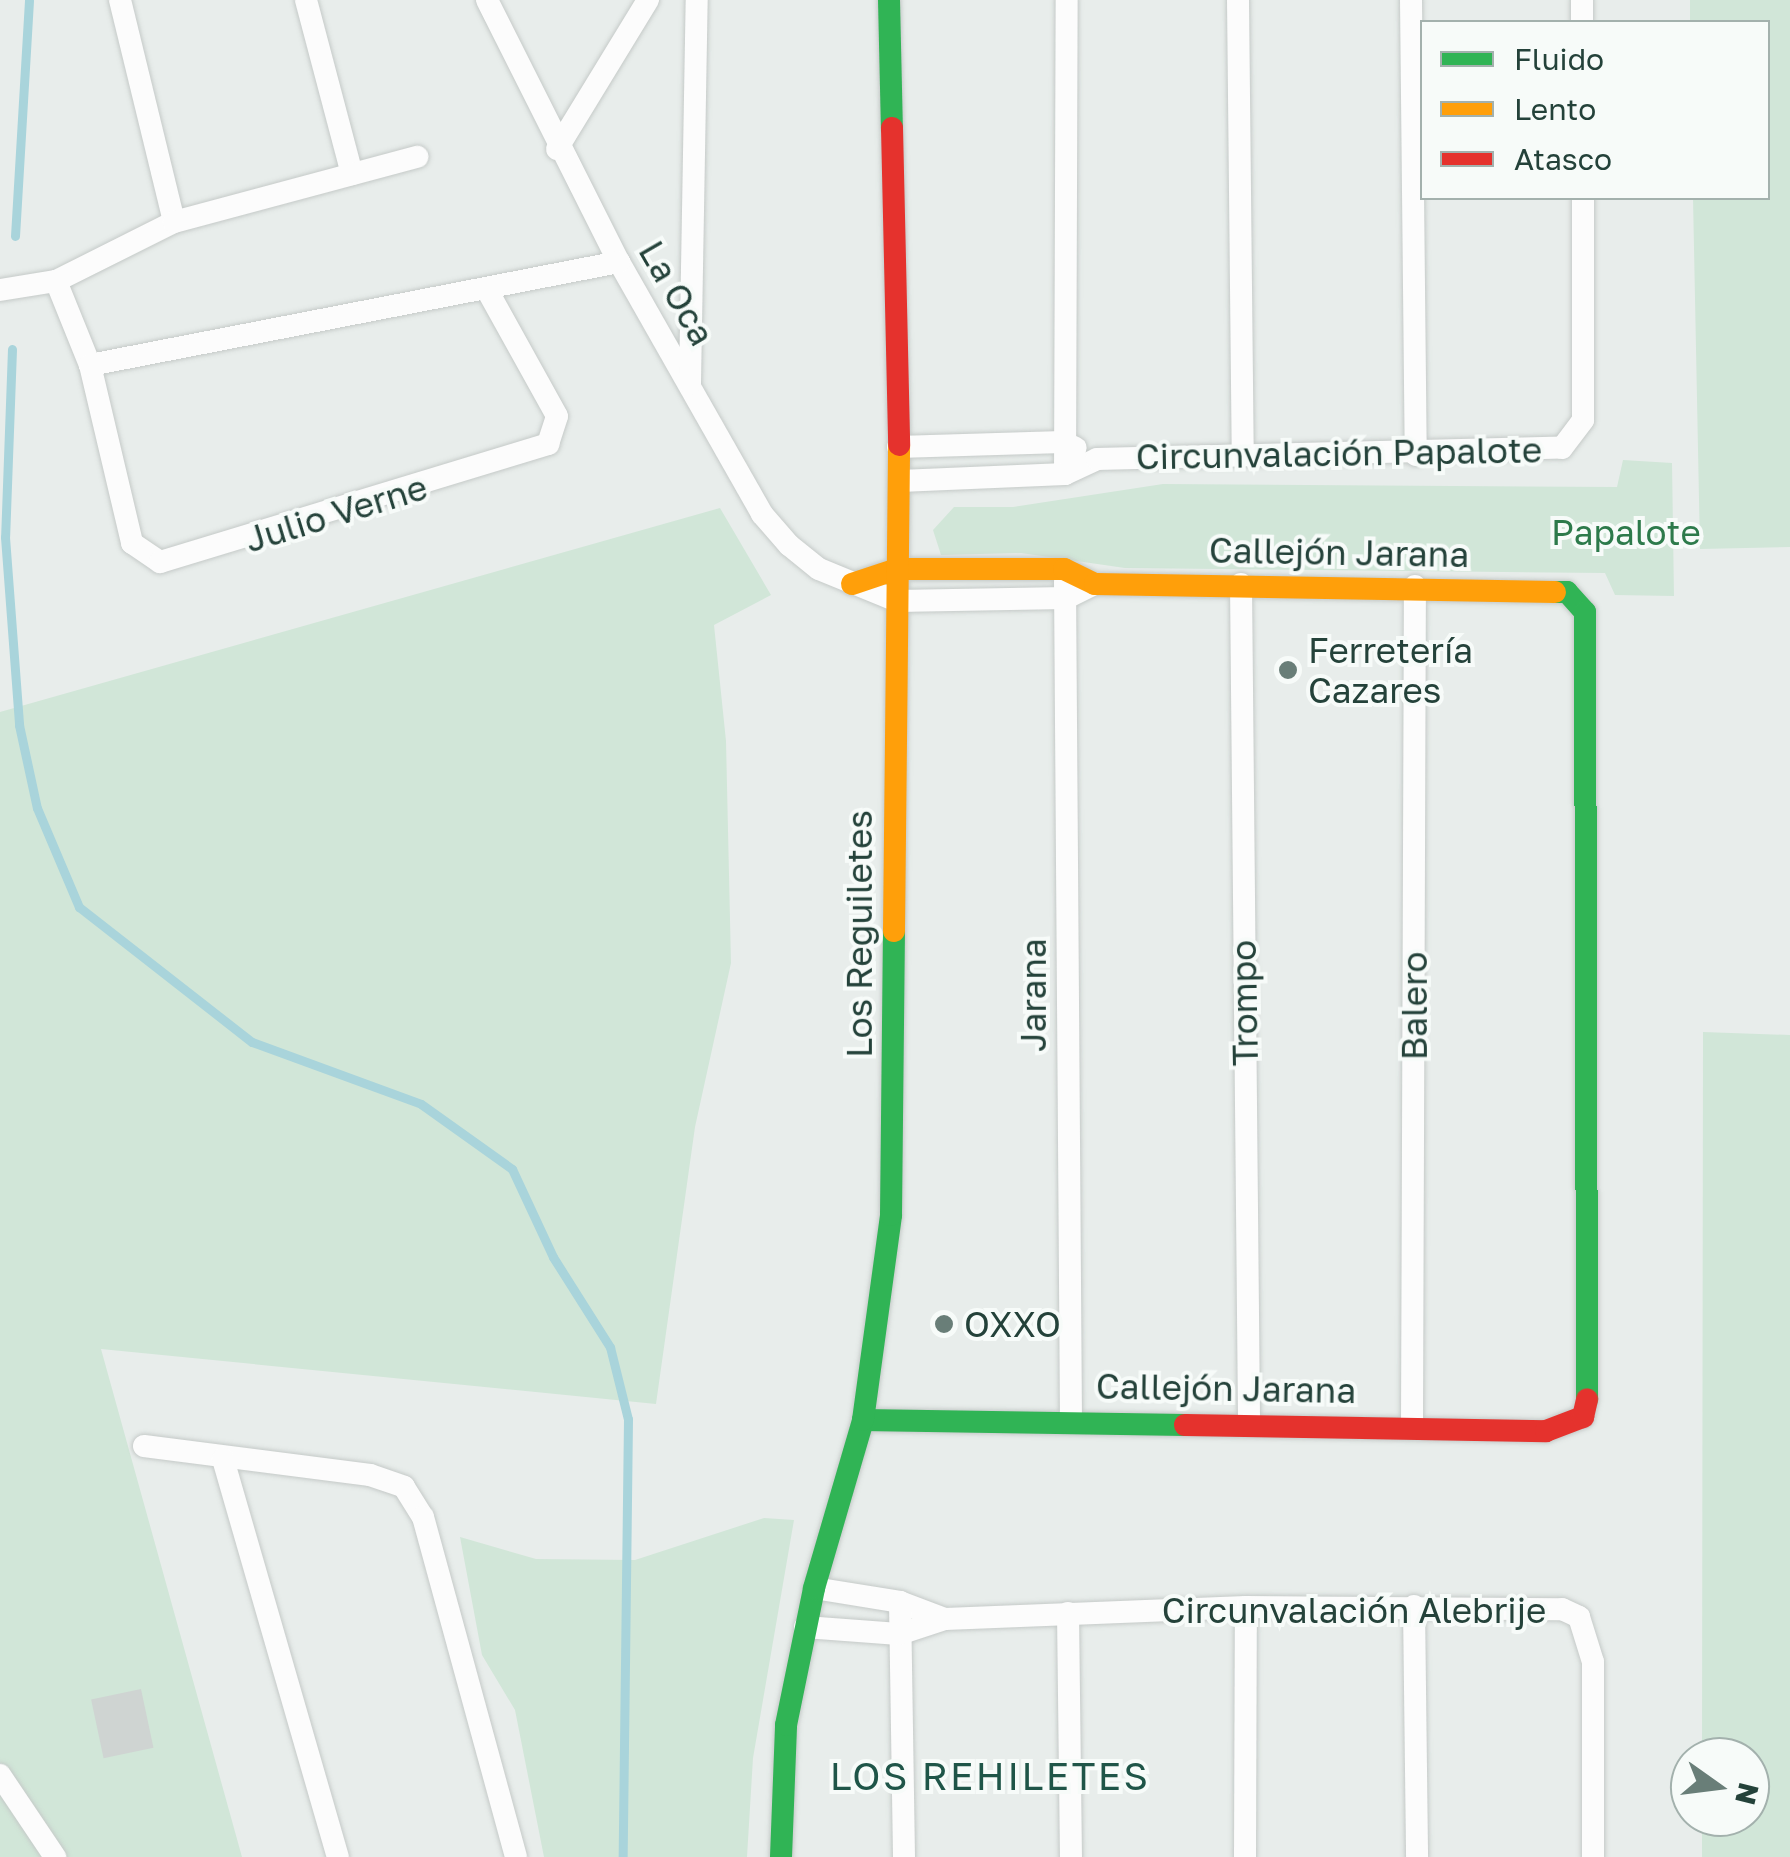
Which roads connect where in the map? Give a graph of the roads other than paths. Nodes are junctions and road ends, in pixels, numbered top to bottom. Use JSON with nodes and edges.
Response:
{"nodes":[{"id":1,"x":120,"y":0,"type":"edge"},
{"id":2,"x":306,"y":0,"type":"edge"},
{"id":3,"x":487,"y":0,"type":"edge"},
{"id":4,"x":648,"y":0,"type":"edge"},
{"id":5,"x":697,"y":0,"type":"edge"},
{"id":6,"x":889,"y":0,"type":"edge"},
{"id":7,"x":1067,"y":0,"type":"edge"},
{"id":8,"x":1238,"y":0,"type":"edge"},
{"id":9,"x":1411,"y":0,"type":"edge"},
{"id":10,"x":557,"y":150,"type":"junction"},
{"id":11,"x":417,"y":157,"type":"dead end"},
{"id":12,"x":352,"y":174,"type":"junction"},
{"id":13,"x":1582,"y":200,"type":"edge"},
{"id":14,"x":174,"y":222,"type":"junction"},
{"id":15,"x":618,"y":262,"type":"junction"},
{"id":16,"x":56,"y":280,"type":"junction"},
{"id":17,"x":486,"y":288,"type":"junction"},
{"id":18,"x":0,"y":290,"type":"edge"},
{"id":19,"x":90,"y":365,"type":"junction"},
{"id":20,"x":690,"y":386,"type":"junction"},
{"id":21,"x":1063,"y":442,"type":"junction"},
{"id":22,"x":898,"y":447,"type":"junction"},
{"id":23,"x":1244,"y":453,"type":"junction"},
{"id":24,"x":1416,"y":455,"type":"junction"},
{"id":25,"x":1097,"y":459,"type":"junction"},
{"id":26,"x":1065,"y":474,"type":"junction"},
{"id":27,"x":900,"y":481,"type":"junction"},
{"id":28,"x":897,"y":568,"type":"junction"},
{"id":29,"x":1064,"y":569,"type":"junction"},
{"id":30,"x":852,"y":584,"type":"junction"},
{"id":31,"x":1095,"y":584,"type":"junction"},
{"id":32,"x":1241,"y":584,"type":"junction"},
{"id":33,"x":1415,"y":586,"type":"junction"},
{"id":34,"x":1066,"y":598,"type":"junction"},
{"id":35,"x":897,"y":601,"type":"junction"},
{"id":36,"x":863,"y":1420,"type":"junction"},
{"id":37,"x":1071,"y":1420,"type":"junction"},
{"id":38,"x":1249,"y":1422,"type":"junction"},
{"id":39,"x":1412,"y":1425,"type":"junction"},
{"id":40,"x":144,"y":1446,"type":"dead end"},
{"id":41,"x":223,"y":1459,"type":"junction"},
{"id":42,"x":814,"y":1588,"type":"junction"},
{"id":43,"x":900,"y":1602,"type":"junction"},
{"id":44,"x":1246,"y":1606,"type":"junction"},
{"id":45,"x":1414,"y":1606,"type":"junction"},
{"id":46,"x":1068,"y":1613,"type":"junction"},
{"id":47,"x":945,"y":1619,"type":"junction"},
{"id":48,"x":805,"y":1627,"type":"junction"},
{"id":49,"x":900,"y":1634,"type":"junction"},
{"id":50,"x":0,"y":1776,"type":"edge"},
{"id":51,"x":55,"y":1857,"type":"edge"},
{"id":52,"x":338,"y":1857,"type":"edge"},
{"id":53,"x":516,"y":1857,"type":"edge"},
{"id":54,"x":780,"y":1857,"type":"edge"},
{"id":55,"x":904,"y":1857,"type":"edge"},
{"id":56,"x":1071,"y":1857,"type":"edge"},
{"id":57,"x":1246,"y":1857,"type":"edge"},
{"id":58,"x":1417,"y":1857,"type":"edge"},
{"id":59,"x":1593,"y":1857,"type":"edge"}],
"edges":[{"from":1,"to":14,"type":"street"},
{"from":2,"to":12,"type":"street"},
{"from":3,"to":10,"type":"street","name":"La Oca"},
{"from":4,"to":10,"type":"street"},
{"from":5,"to":20,"type":"street"},
{"from":6,"to":22,"type":"street","name":"Los Reguiletes"},
{"from":7,"to":21,"type":"street"},
{"from":8,"to":23,"type":"street"},
{"from":9,"to":24,"type":"street"},
{"from":10,"to":15,"type":"street","name":"La Oca"},
{"from":11,"to":12,"type":"street"},
{"from":12,"to":14,"type":"street"},
{"from":13,"to":24,"type":"street","name":"Circunvalación Papalote"},
{"from":14,"to":16,"type":"street"},
{"from":15,"to":17,"type":"street"},
{"from":15,"to":20,"type":"street","name":"La Oca"},
{"from":16,"to":18,"type":"street"},
{"from":16,"to":19,"type":"street"},
{"from":17,"to":19,"type":"street"},
{"from":17,"to":19,"type":"street","name":"Julio Verne"},
{"from":20,"to":30,"type":"street","name":"La Oca"},
{"from":21,"to":22,"type":"street"},
{"from":21,"to":25,"type":"street","name":"Circunvalación Papalote"},
{"from":21,"to":26,"type":"street"},
{"from":22,"to":27,"type":"street","name":"Los Reguiletes"},
{"from":23,"to":24,"type":"street","name":"Circunvalación Papalote"},
{"from":23,"to":25,"type":"street","name":"Circunvalación Papalote"},
{"from":25,"to":26,"type":"street","name":"Circunvalación Papalote"},
{"from":26,"to":27,"type":"street"},
{"from":27,"to":28,"type":"street","name":"Los Reguiletes"},
{"from":28,"to":29,"type":"street","name":"Callejón Jarana"},
{"from":28,"to":30,"type":"street"},
{"from":28,"to":35,"type":"street","name":"Los Reguiletes"},
{"from":29,"to":31,"type":"street","name":"Callejón Jarana"},
{"from":29,"to":34,"type":"street","name":"Jarana"},
{"from":30,"to":35,"type":"street","name":"La Oca"},
{"from":31,"to":32,"type":"street","name":"Callejón Jarana"},
{"from":31,"to":34,"type":"street","name":"Callejón Jarana"},
{"from":32,"to":33,"type":"street","name":"Callejón Jarana"},
{"from":32,"to":38,"type":"street","name":"Trompo"},
{"from":33,"to":39,"type":"street","name":"Balero"},
{"from":33,"to":39,"type":"street","name":"Callejón Jarana"},
{"from":34,"to":35,"type":"street","name":"Callejón Jarana"},
{"from":34,"to":37,"type":"street","name":"Jarana"},
{"from":35,"to":36,"type":"street","name":"Los Reguiletes"},
{"from":36,"to":37,"type":"street","name":"Callejón Jarana"},
{"from":36,"to":42,"type":"street","name":"Los Reguiletes"},
{"from":37,"to":38,"type":"street","name":"Callejón Jarana"},
{"from":38,"to":39,"type":"street","name":"Callejón Jarana"},
{"from":40,"to":41,"type":"street"},
{"from":41,"to":52,"type":"street"},
{"from":41,"to":53,"type":"street"},
{"from":42,"to":43,"type":"street","name":"Circunvalación Alebrije"},
{"from":42,"to":48,"type":"street","name":"Los Reguiletes"},
{"from":43,"to":47,"type":"street","name":"Circunvalación Alebrije"},
{"from":43,"to":49,"type":"street"},
{"from":44,"to":45,"type":"street","name":"Circunvalación Alebrije"},
{"from":44,"to":46,"type":"street","name":"Circunvalación Alebrije"},
{"from":44,"to":57,"type":"street"},
{"from":45,"to":58,"type":"street"},
{"from":45,"to":59,"type":"street","name":"Circunvalación Alebrije"},
{"from":46,"to":47,"type":"street","name":"Circunvalación Alebrije"},
{"from":46,"to":56,"type":"street"},
{"from":47,"to":49,"type":"street","name":"Circunvalación Alebrije"},
{"from":48,"to":49,"type":"street"},
{"from":48,"to":54,"type":"street","name":"Los Reguiletes"},
{"from":49,"to":55,"type":"street"},
{"from":50,"to":51,"type":"street"}]}
